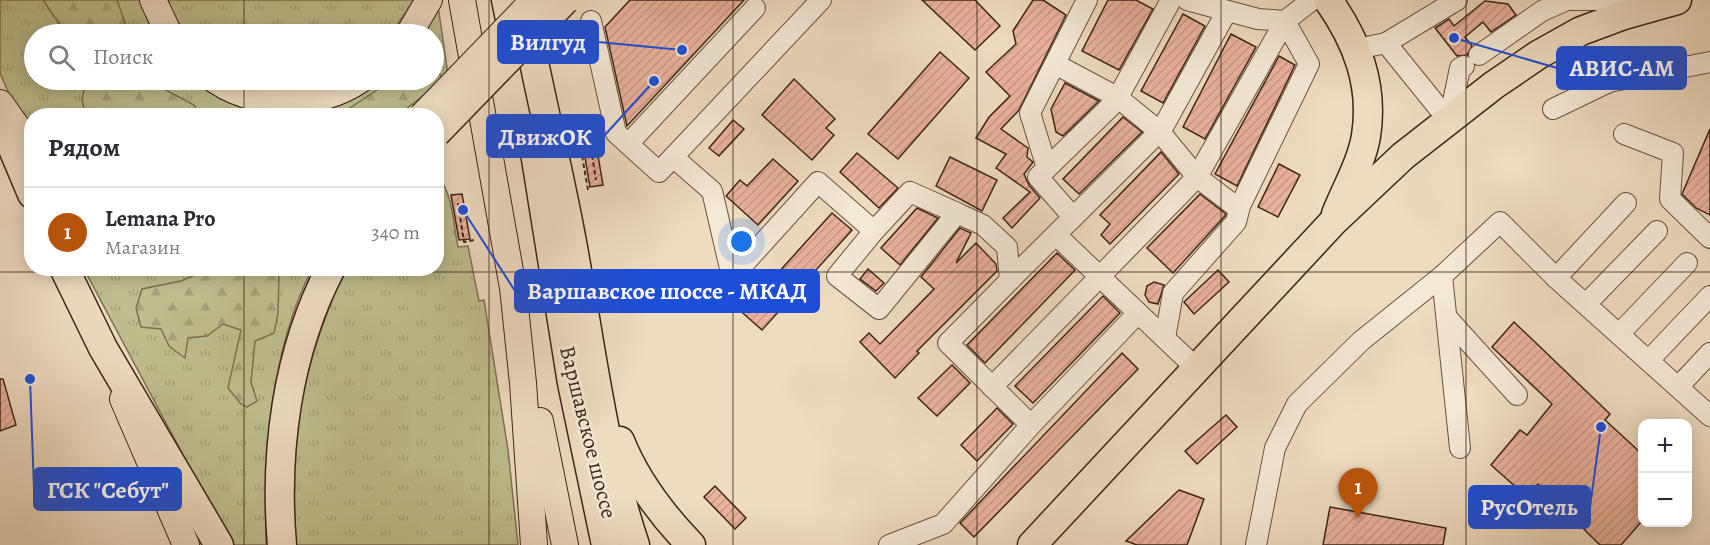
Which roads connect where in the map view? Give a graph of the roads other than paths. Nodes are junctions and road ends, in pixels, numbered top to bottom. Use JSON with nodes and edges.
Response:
{"nodes":[{"id":1,"x":153,"y":0,"type":"edge"},
{"id":2,"x":429,"y":0,"type":"edge"},
{"id":3,"x":462,"y":0,"type":"edge"},
{"id":4,"x":506,"y":0,"type":"edge"},
{"id":5,"x":522,"y":0,"type":"edge"},
{"id":6,"x":534,"y":0,"type":"edge"},
{"id":7,"x":565,"y":0,"type":"edge"},
{"id":8,"x":822,"y":0,"type":"edge"},
{"id":9,"x":1087,"y":0,"type":"edge"},
{"id":10,"x":1171,"y":0,"type":"edge"},
{"id":11,"x":1187,"y":0,"type":"edge"},
{"id":12,"x":1312,"y":0,"type":"edge"},
{"id":13,"x":1328,"y":0,"type":"edge"},
{"id":14,"x":1457,"y":0,"type":"edge"},
{"id":15,"x":1566,"y":0,"type":"edge"},
{"id":16,"x":1667,"y":0,"type":"edge"},
{"id":17,"x":1677,"y":0,"type":"edge"},
{"id":18,"x":755,"y":8,"type":"dead end"},
{"id":19,"x":1227,"y":11,"type":"junction"},
{"id":20,"x":591,"y":21,"type":"dead end"},
{"id":21,"x":1285,"y":21,"type":"junction"},
{"id":22,"x":164,"y":24,"type":"edge"},
{"id":23,"x":415,"y":24,"type":"edge"},
{"id":24,"x":1386,"y":43,"type":"junction"},
{"id":25,"x":1357,"y":50,"type":"junction"},
{"id":26,"x":1710,"y":62,"type":"edge"},
{"id":27,"x":1055,"y":64,"type":"junction"},
{"id":28,"x":236,"y":90,"type":"edge"},
{"id":29,"x":340,"y":90,"type":"edge"},
{"id":30,"x":1117,"y":97,"type":"junction"},
{"id":31,"x":0,"y":103,"type":"edge"},
{"id":32,"x":430,"y":108,"type":"edge"},
{"id":33,"x":1552,"y":109,"type":"dead end"},
{"id":34,"x":0,"y":118,"type":"edge"},
{"id":35,"x":1449,"y":121,"type":"junction"},
{"id":36,"x":444,"y":125,"type":"edge"},
{"id":37,"x":1160,"y":132,"type":"junction"},
{"id":38,"x":1624,"y":134,"type":"dead end"},
{"id":39,"x":24,"y":137,"type":"edge"},
{"id":40,"x":628,"y":144,"type":"junction"},
{"id":41,"x":673,"y":157,"type":"junction"},
{"id":42,"x":1047,"y":168,"type":"junction"},
{"id":43,"x":24,"y":175,"type":"edge"},
{"id":44,"x":1197,"y":177,"type":"junction"},
{"id":45,"x":1626,"y":203,"type":"dead end"},
{"id":46,"x":1239,"y":209,"type":"junction"},
{"id":47,"x":957,"y":213,"type":"junction"},
{"id":48,"x":1074,"y":217,"type":"junction"},
{"id":49,"x":1334,"y":221,"type":"junction"},
{"id":50,"x":874,"y":231,"type":"junction"},
{"id":51,"x":1657,"y":231,"type":"dead end"},
{"id":52,"x":1056,"y":235,"type":"junction"},
{"id":53,"x":1710,"y":238,"type":"edge"},
{"id":54,"x":1687,"y":263,"type":"dead end"},
{"id":55,"x":68,"y":276,"type":"edge"},
{"id":56,"x":328,"y":276,"type":"edge"},
{"id":57,"x":1442,"y":276,"type":"junction"},
{"id":58,"x":1100,"y":277,"type":"junction"},
{"id":59,"x":1556,"y":278,"type":"junction"},
{"id":60,"x":1010,"y":280,"type":"junction"},
{"id":61,"x":513,"y":288,"type":"junction"},
{"id":62,"x":1710,"y":296,"type":"edge"},
{"id":63,"x":1587,"y":303,"type":"junction"},
{"id":64,"x":1138,"y":313,"type":"junction"},
{"id":65,"x":1449,"y":320,"type":"junction"},
{"id":66,"x":1619,"y":334,"type":"junction"},
{"id":67,"x":1165,"y":338,"type":"junction"},
{"id":68,"x":103,"y":348,"type":"junction"},
{"id":69,"x":1710,"y":352,"type":"edge"},
{"id":70,"x":1649,"y":360,"type":"junction"},
{"id":71,"x":1195,"y":367,"type":"junction"},
{"id":72,"x":584,"y":384,"type":"junction"},
{"id":73,"x":992,"y":387,"type":"junction"},
{"id":74,"x":1678,"y":387,"type":"junction"},
{"id":75,"x":1517,"y":395,"type":"dead end"},
{"id":76,"x":1710,"y":416,"type":"edge"},
{"id":77,"x":1031,"y":425,"type":"junction"},
{"id":78,"x":606,"y":430,"type":"junction"},
{"id":79,"x":1460,"y":448,"type":"dead end"},
{"id":80,"x":608,"y":509,"type":"junction"},
{"id":81,"x":186,"y":545,"type":"edge"},
{"id":82,"x":219,"y":545,"type":"edge"},
{"id":83,"x":282,"y":545,"type":"edge"},
{"id":84,"x":534,"y":545,"type":"edge"},
{"id":85,"x":565,"y":545,"type":"edge"},
{"id":86,"x":606,"y":545,"type":"edge"},
{"id":87,"x":611,"y":545,"type":"edge"},
{"id":88,"x":619,"y":545,"type":"edge"},
{"id":89,"x":635,"y":545,"type":"edge"},
{"id":90,"x":691,"y":545,"type":"edge"},
{"id":91,"x":889,"y":545,"type":"edge"},
{"id":92,"x":1032,"y":545,"type":"edge"},
{"id":93,"x":1256,"y":545,"type":"edge"}],
"edges":[{"from":1,"to":22,"type":"main road"},
{"from":2,"to":23,"type":"main road"},
{"from":3,"to":61,"type":"main road"},
{"from":4,"to":72,"type":"highway","name":"Варшавское шоссе"},
{"from":5,"to":72,"type":"highway"},
{"from":6,"to":32,"type":"main road","bridge":true},
{"from":7,"to":36,"type":"highway","bridge":true},
{"from":8,"to":41,"type":"street"},
{"from":9,"to":27,"type":"street"},
{"from":10,"to":30,"type":"street"},
{"from":11,"to":19,"type":"street"},
{"from":12,"to":21,"type":"street"},
{"from":13,"to":25,"type":"highway"},
{"from":14,"to":24,"type":"street"},
{"from":15,"to":16,"type":"street"},
{"from":15,"to":35,"type":"street"},
{"from":17,"to":35,"type":"highway"},
{"from":18,"to":40,"type":"street"},
{"from":19,"to":21,"type":"street"},
{"from":19,"to":37,"type":"street"},
{"from":20,"to":40,"type":"street"},
{"from":21,"to":44,"type":"street"},
{"from":21,"to":46,"type":"street"},
{"from":24,"to":25,"type":"street"},
{"from":24,"to":35,"type":"street"},
{"from":25,"to":49,"type":"highway"},
{"from":26,"to":33,"type":"street"},
{"from":27,"to":30,"type":"street"},
{"from":27,"to":42,"type":"street"},
{"from":28,"to":29,"type":"main road"},
{"from":30,"to":37,"type":"street"},
{"from":30,"to":42,"type":"street"},
{"from":31,"to":39,"type":"main road"},
{"from":34,"to":43,"type":"highway"},
{"from":35,"to":49,"type":"highway"},
{"from":37,"to":44,"type":"street"},
{"from":37,"to":48,"type":"street"},
{"from":38,"to":53,"type":"street"},
{"from":40,"to":41,"type":"street"},
{"from":41,"to":50,"type":"street"},
{"from":42,"to":48,"type":"street"},
{"from":44,"to":46,"type":"street"},
{"from":44,"to":58,"type":"street"},
{"from":45,"to":59,"type":"street"},
{"from":46,"to":67,"type":"street"},
{"from":47,"to":50,"type":"street"},
{"from":47,"to":50,"type":"street"},
{"from":47,"to":60,"type":"street"},
{"from":48,"to":52,"type":"street"},
{"from":49,"to":71,"type":"highway"},
{"from":51,"to":63,"type":"street"},
{"from":52,"to":58,"type":"street"},
{"from":52,"to":60,"type":"street"},
{"from":54,"to":66,"type":"street"},
{"from":55,"to":68,"type":"highway"},
{"from":56,"to":83,"type":"highway"},
{"from":57,"to":59,"type":"street"},
{"from":57,"to":65,"type":"street"},
{"from":57,"to":93,"type":"street"},
{"from":58,"to":64,"type":"street"},
{"from":58,"to":73,"type":"street"},
{"from":59,"to":63,"type":"street"},
{"from":60,"to":73,"type":"street"},
{"from":61,"to":84,"type":"main road"},
{"from":61,"to":85,"type":"main road"},
{"from":62,"to":70,"type":"street"},
{"from":63,"to":66,"type":"street"},
{"from":64,"to":67,"type":"street"},
{"from":64,"to":77,"type":"street"},
{"from":65,"to":75,"type":"street"},
{"from":65,"to":79,"type":"street"},
{"from":66,"to":70,"type":"street"},
{"from":67,"to":71,"type":"street"},
{"from":68,"to":81,"type":"main road"},
{"from":68,"to":82,"type":"highway"},
{"from":69,"to":74,"type":"street"},
{"from":70,"to":74,"type":"street"},
{"from":71,"to":92,"type":"highway"},
{"from":72,"to":78,"type":"highway"},
{"from":72,"to":80,"type":"main road","name":"Варшавское шоссе"},
{"from":72,"to":86,"type":"highway"},
{"from":72,"to":90,"type":"highway"},
{"from":73,"to":77,"type":"street"},
{"from":74,"to":76,"type":"street"},
{"from":77,"to":91,"type":"street"},
{"from":78,"to":80,"type":"street"},
{"from":78,"to":89,"type":"highway"},
{"from":80,"to":87,"type":"street"},
{"from":80,"to":88,"type":"main road","name":"Варшавское шоссе"}]}
